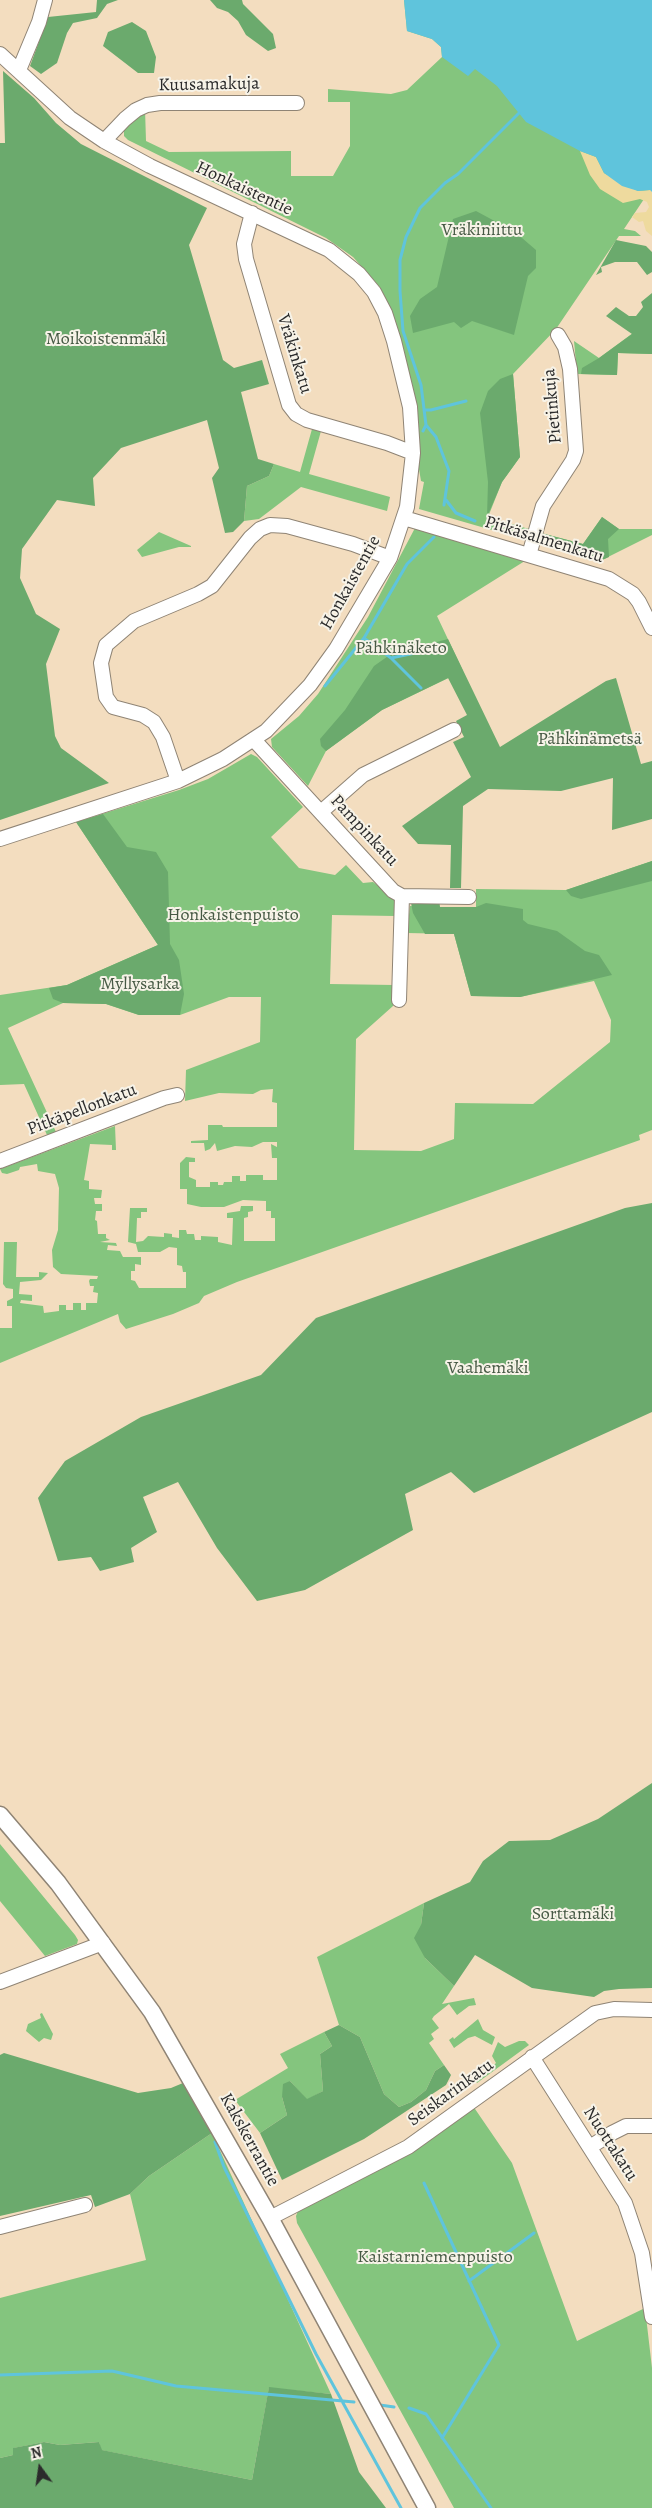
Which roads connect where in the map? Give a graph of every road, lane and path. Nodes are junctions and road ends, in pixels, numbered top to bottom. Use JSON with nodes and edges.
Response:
{"nodes":[{"id":1,"x":45,"y":0,"type":"edge"},
{"id":2,"x":0,"y":54,"type":"edge"},
{"id":3,"x":19,"y":70,"type":"junction"},
{"id":4,"x":297,"y":103,"type":"dead end"},
{"id":5,"x":104,"y":141,"type":"junction"},
{"id":6,"x":252,"y":213,"type":"junction"},
{"id":7,"x":558,"y":334,"type":"dead end"},
{"id":8,"x":413,"y":453,"type":"junction"},
{"id":9,"x":404,"y":518,"type":"junction"},
{"id":10,"x":529,"y":555,"type":"junction"},
{"id":11,"x":390,"y":558,"type":"junction"},
{"id":12,"x":652,"y":628,"type":"edge"},
{"id":13,"x":454,"y":730,"type":"dead end"},
{"id":14,"x":255,"y":741,"type":"junction"},
{"id":15,"x":178,"y":781,"type":"junction"},
{"id":16,"x":321,"y":812,"type":"junction"},
{"id":17,"x":0,"y":839,"type":"edge"},
{"id":18,"x":402,"y":896,"type":"junction"},
{"id":19,"x":469,"y":897,"type":"dead end"},
{"id":20,"x":399,"y":1000,"type":"dead end"},
{"id":21,"x":177,"y":1096,"type":"dead end"},
{"id":22,"x":0,"y":1161,"type":"edge"},
{"id":23,"x":0,"y":1815,"type":"edge"},
{"id":24,"x":103,"y":1943,"type":"junction"},
{"id":25,"x":0,"y":1982,"type":"edge"},
{"id":26,"x":652,"y":2010,"type":"edge"},
{"id":27,"x":532,"y":2057,"type":"junction"},
{"id":28,"x":652,"y":2126,"type":"edge"},
{"id":29,"x":590,"y":2147,"type":"junction"},
{"id":30,"x":85,"y":2205,"type":"dead end"},
{"id":31,"x":270,"y":2218,"type":"junction"},
{"id":32,"x":0,"y":2226,"type":"edge"},
{"id":33,"x":647,"y":2253,"type":"edge"},
{"id":34,"x":652,"y":2317,"type":"edge"},
{"id":35,"x":427,"y":2508,"type":"edge"}],
"edges":[{"from":1,"to":3,"type":"street"},
{"from":2,"to":3,"type":"street","name":"Honkaistentie"},
{"from":3,"to":5,"type":"street","name":"Honkaistentie"},
{"from":4,"to":5,"type":"street","name":"Kuusamakuja"},
{"from":5,"to":6,"type":"street","name":"Honkaistentie"},
{"from":6,"to":8,"type":"street","name":"Honkaistentie"},
{"from":6,"to":8,"type":"street","name":"Vräkinkatu"},
{"from":7,"to":10,"type":"street","name":"Pietinkuja"},
{"from":8,"to":9,"type":"street","name":"Honkaistentie"},
{"from":9,"to":10,"type":"street","name":"Pitkäsalmenkatu"},
{"from":9,"to":11,"type":"street","name":"Honkaistentie"},
{"from":10,"to":12,"type":"street","name":"Pitkäsalmenkatu"},
{"from":11,"to":14,"type":"street","name":"Honkaistentie"},
{"from":11,"to":15,"type":"street"},
{"from":13,"to":16,"type":"street"},
{"from":14,"to":15,"type":"street","name":"Honkaistentie"},
{"from":14,"to":16,"type":"street","name":"Pampinkatu"},
{"from":15,"to":17,"type":"street","name":"Honkaistentie"},
{"from":16,"to":18,"type":"street","name":"Pampinkatu"},
{"from":18,"to":19,"type":"street"},
{"from":18,"to":20,"type":"street"},
{"from":21,"to":22,"type":"street","name":"Pitkäpellonkatu"},
{"from":23,"to":24,"type":"main road","name":"Kakskerrantie"},
{"from":24,"to":25,"type":"street"},
{"from":24,"to":31,"type":"main road","name":"Kakskerrantie"},
{"from":26,"to":27,"type":"street","name":"Seiskarinkatu"},
{"from":27,"to":29,"type":"street","name":"Nuottakatu"},
{"from":27,"to":31,"type":"street","name":"Seiskarinkatu"},
{"from":28,"to":29,"type":"street"},
{"from":29,"to":33,"type":"street","name":"Nuottakatu"},
{"from":30,"to":32,"type":"street"},
{"from":31,"to":35,"type":"main road","name":"Kakskerrantie"},
{"from":33,"to":34,"type":"street","name":"Nuottakatu"}]}
